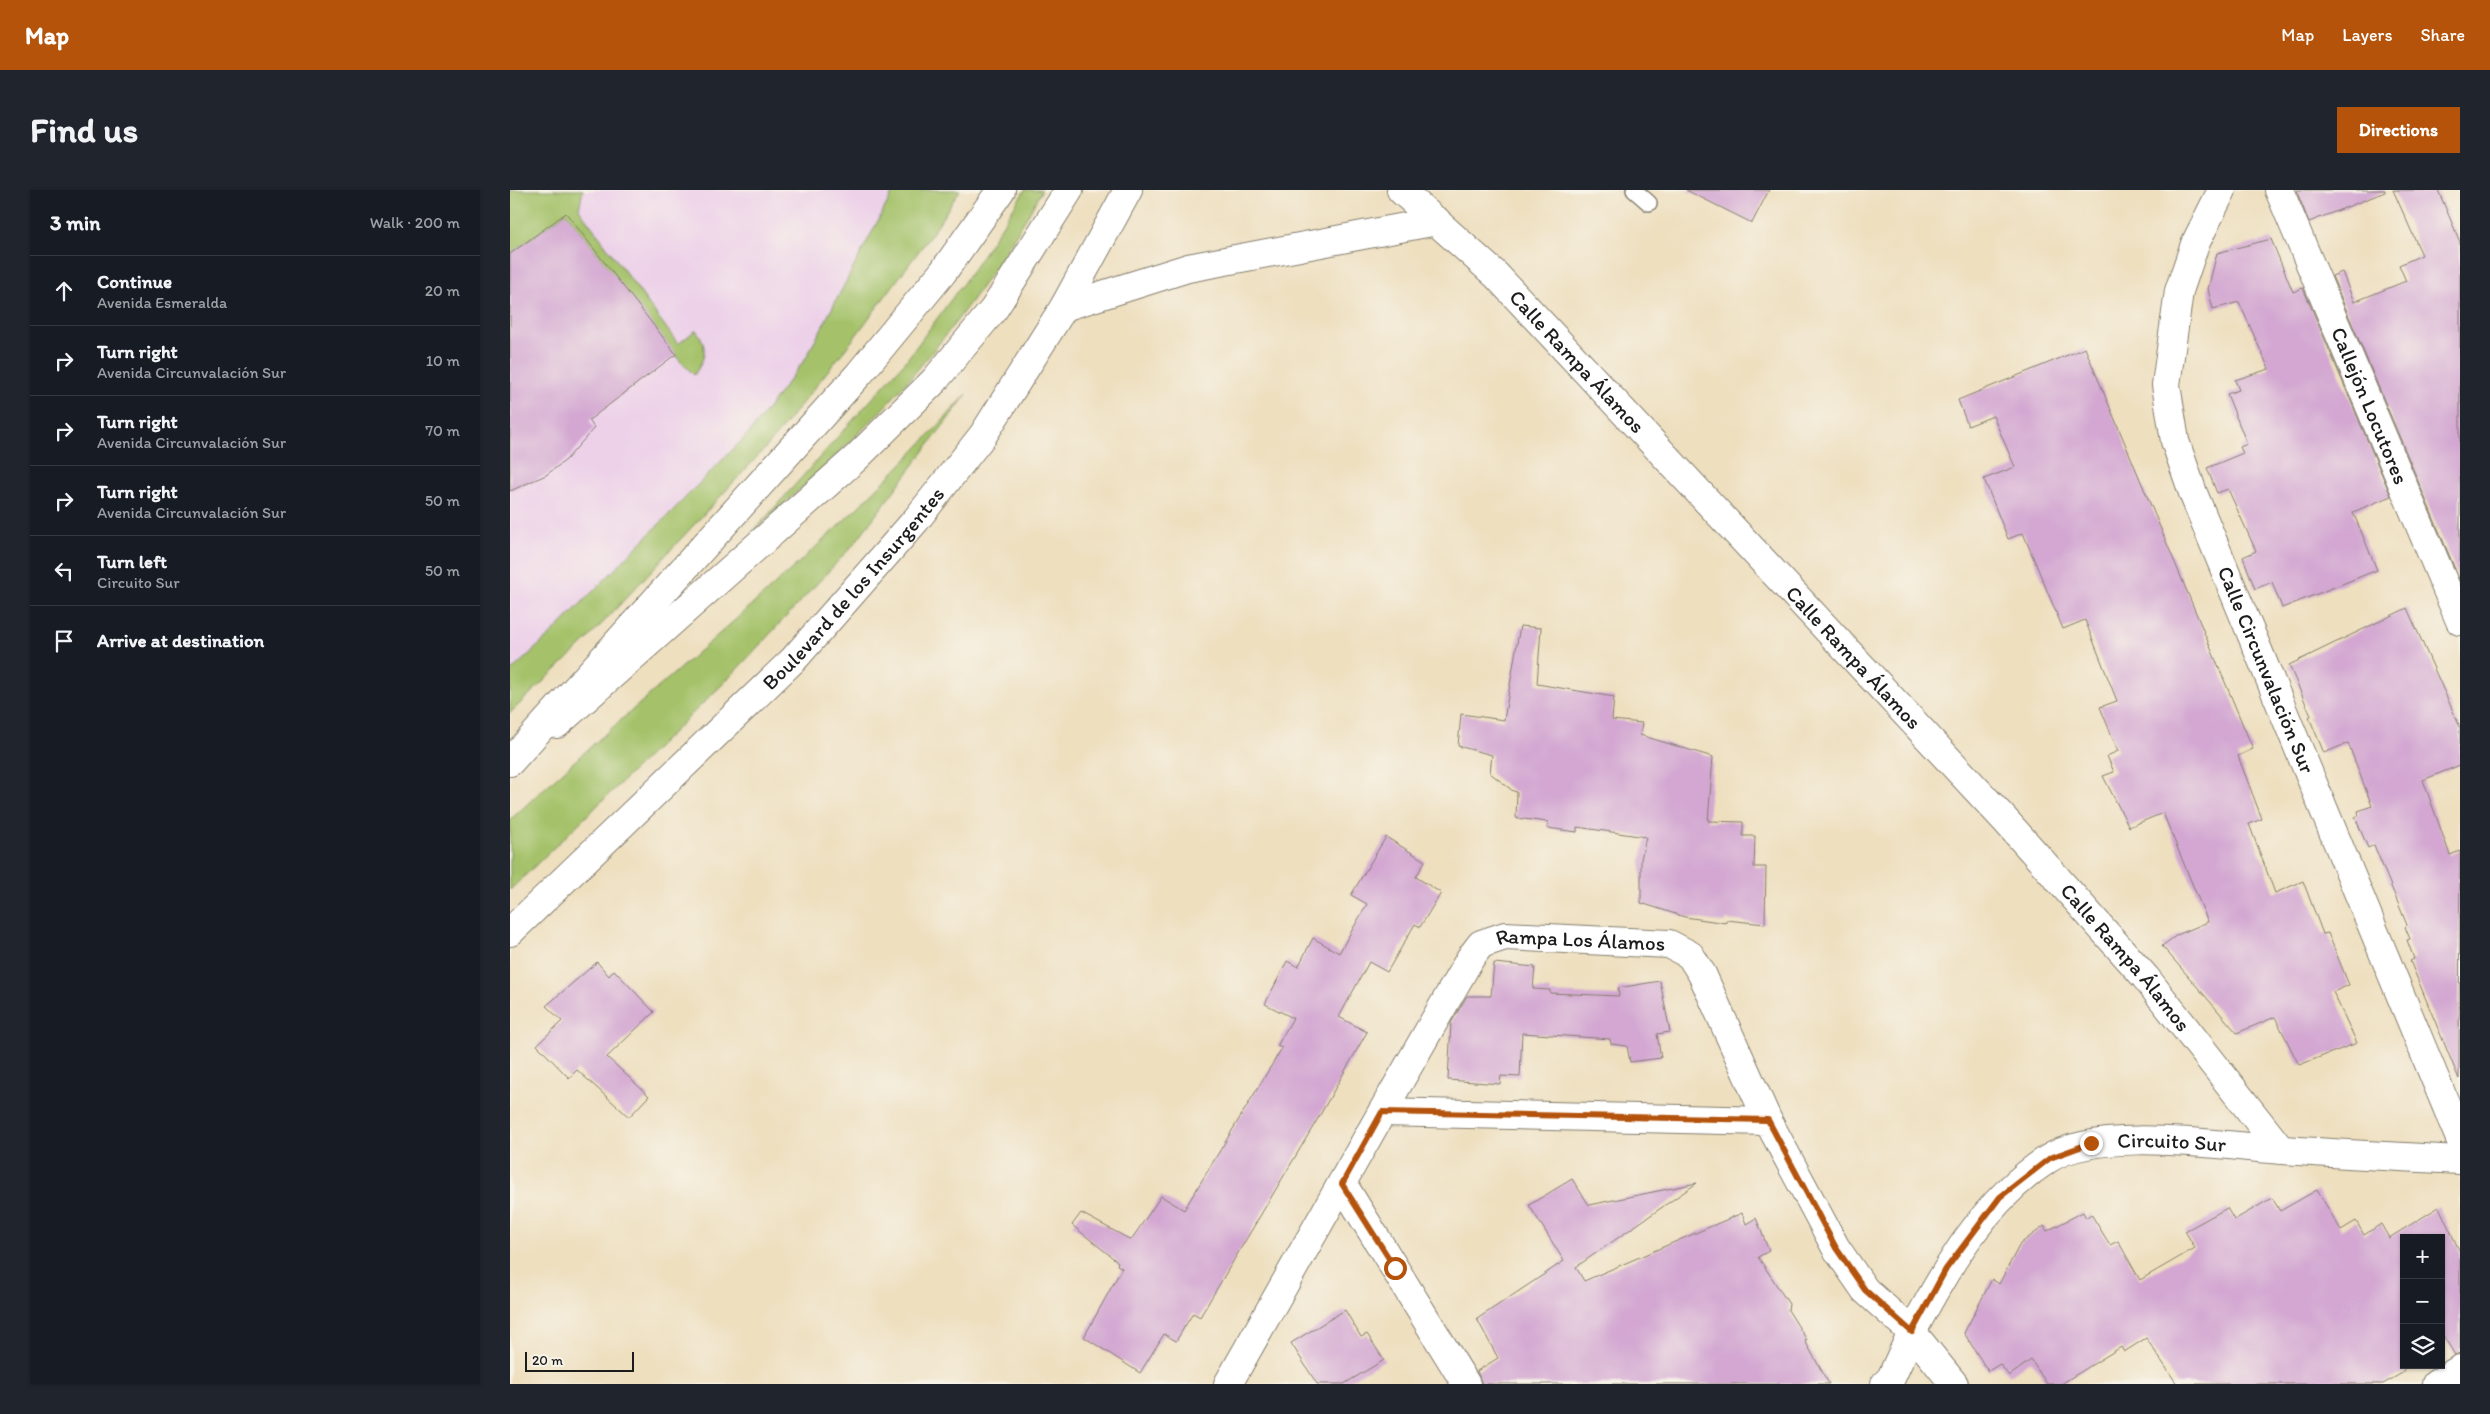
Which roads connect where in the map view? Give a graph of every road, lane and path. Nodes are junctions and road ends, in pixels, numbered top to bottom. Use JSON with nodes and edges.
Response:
{"nodes":[{"id":1,"x":1001,"y":190,"type":"edge"},
{"id":2,"x":1068,"y":190,"type":"edge"},
{"id":3,"x":1128,"y":190,"type":"edge"},
{"id":4,"x":1634,"y":190,"type":"edge"},
{"id":5,"x":2222,"y":190,"type":"edge"},
{"id":6,"x":2279,"y":190,"type":"edge"},
{"id":7,"x":1415,"y":194,"type":"edge"},
{"id":8,"x":1649,"y":203,"type":"dead end"},
{"id":9,"x":1437,"y":221,"type":"junction"},
{"id":10,"x":1064,"y":307,"type":"junction"},
{"id":11,"x":2460,"y":621,"type":"edge"},
{"id":12,"x":510,"y":762,"type":"edge"},
{"id":13,"x":510,"y":766,"type":"edge"},
{"id":14,"x":510,"y":932,"type":"edge"},
{"id":15,"x":1382,"y":1112,"type":"junction"},
{"id":16,"x":1768,"y":1120,"type":"junction"},
{"id":17,"x":2460,"y":1138,"type":"edge"},
{"id":18,"x":2281,"y":1150,"type":"junction"},
{"id":19,"x":2460,"y":1160,"type":"edge"},
{"id":20,"x":1342,"y":1184,"type":"junction"},
{"id":21,"x":1912,"y":1332,"type":"junction"},
{"id":22,"x":2460,"y":1368,"type":"edge"},
{"id":23,"x":1228,"y":1384,"type":"edge"},
{"id":24,"x":1466,"y":1384,"type":"edge"},
{"id":25,"x":1885,"y":1384,"type":"edge"},
{"id":26,"x":1954,"y":1384,"type":"edge"},
{"id":27,"x":2436,"y":1384,"type":"edge"}],
"edges":[{"from":1,"to":12,"type":"main road"},
{"from":2,"to":13,"type":"main road"},
{"from":3,"to":10,"type":"main road","name":"Boulevard de los Insurgentes"},
{"from":4,"to":8,"type":"lane"},
{"from":5,"to":17,"type":"main road","name":"Calle Circunvalación Sur"},
{"from":6,"to":11,"type":"main road","name":"Callejón Locutores"},
{"from":7,"to":9,"type":"main road","name":"Calle Rampa Álamos"},
{"from":9,"to":10,"type":"main road"},
{"from":9,"to":18,"type":"main road","name":"Calle Rampa Álamos"},
{"from":10,"to":14,"type":"main road","name":"Boulevard de los Insurgentes"},
{"from":15,"to":16,"type":"main road"},
{"from":15,"to":16,"type":"main road","name":"Rampa Los Álamos"},
{"from":15,"to":20,"type":"main road","name":"Rampa Los Álamos"},
{"from":16,"to":21,"type":"main road","name":"Rampa Los Álamos"},
{"from":18,"to":19,"type":"main road","name":"Circuito Sur"},
{"from":18,"to":21,"type":"main road","name":"Circuito Sur"},
{"from":20,"to":23,"type":"main road","name":"Rampa Los Álamos"},
{"from":20,"to":24,"type":"main road"},
{"from":21,"to":25,"type":"main road","name":"Circuito Sur"},
{"from":21,"to":26,"type":"main road","name":"Rampa Los Álamos"},
{"from":22,"to":27,"type":"main road"}]}
